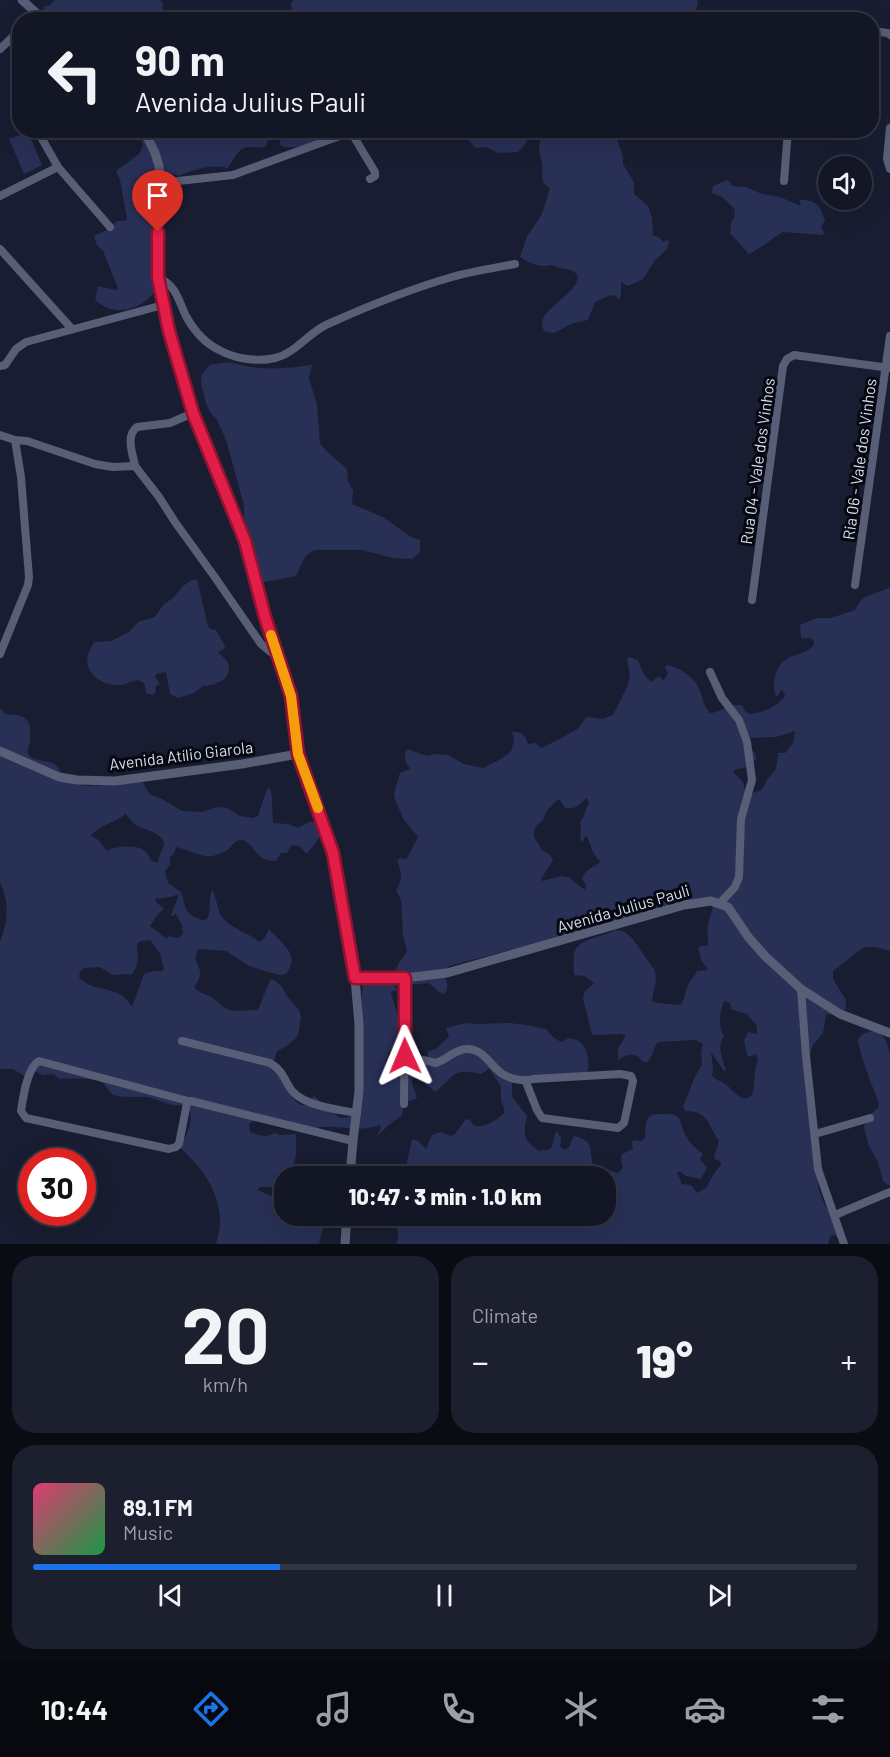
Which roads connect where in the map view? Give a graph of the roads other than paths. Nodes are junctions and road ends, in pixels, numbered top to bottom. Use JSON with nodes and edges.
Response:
{"nodes":[{"id":1,"x":22,"y":0,"type":"edge"},
{"id":2,"x":33,"y":12,"type":"edge"},
{"id":3,"x":12,"y":38,"type":"edge"},
{"id":4,"x":0,"y":49,"type":"edge"},
{"id":5,"x":890,"y":128,"type":"edge"},
{"id":6,"x":42,"y":138,"type":"edge"},
{"id":7,"x":148,"y":138,"type":"edge"},
{"id":8,"x":335,"y":138,"type":"edge"},
{"id":9,"x":358,"y":138,"type":"edge"},
{"id":10,"x":787,"y":138,"type":"edge"},
{"id":11,"x":58,"y":167,"type":"junction"},
{"id":12,"x":890,"y":169,"type":"edge"},
{"id":13,"x":370,"y":179,"type":"dead end"},
{"id":14,"x":784,"y":182,"type":"dead end"},
{"id":15,"x":160,"y":183,"type":"junction"},
{"id":16,"x":0,"y":196,"type":"edge"},
{"id":17,"x":110,"y":227,"type":"dead end"},
{"id":18,"x":0,"y":249,"type":"edge"},
{"id":19,"x":515,"y":264,"type":"dead end"},
{"id":20,"x":158,"y":277,"type":"junction"},
{"id":21,"x":163,"y":304,"type":"junction"},
{"id":22,"x":72,"y":329,"type":"junction"},
{"id":23,"x":890,"y":336,"type":"edge"},
{"id":24,"x":0,"y":366,"type":"edge"},
{"id":25,"x":888,"y":368,"type":"edge"},
{"id":26,"x":193,"y":413,"type":"junction"},
{"id":27,"x":0,"y":435,"type":"edge"},
{"id":28,"x":15,"y":440,"type":"junction"},
{"id":29,"x":135,"y":466,"type":"junction"},
{"id":30,"x":855,"y":585,"type":"dead end"},
{"id":31,"x":752,"y":600,"type":"dead end"},
{"id":32,"x":0,"y":654,"type":"edge"},
{"id":33,"x":279,"y":659,"type":"junction"},
{"id":34,"x":710,"y":672,"type":"dead end"},
{"id":35,"x":0,"y":752,"type":"edge"},
{"id":36,"x":298,"y":754,"type":"junction"},
{"id":37,"x":720,"y":903,"type":"junction"},
{"id":38,"x":355,"y":978,"type":"junction"},
{"id":39,"x":405,"y":978,"type":"junction"},
{"id":40,"x":801,"y":989,"type":"junction"},
{"id":41,"x":890,"y":1033,"type":"edge"},
{"id":42,"x":182,"y":1041,"type":"dead end"},
{"id":43,"x":405,"y":1056,"type":"junction"},
{"id":44,"x":526,"y":1082,"type":"junction"},
{"id":45,"x":188,"y":1101,"type":"junction"},
{"id":46,"x":404,"y":1104,"type":"dead end"},
{"id":47,"x":357,"y":1113,"type":"junction"},
{"id":48,"x":870,"y":1118,"type":"dead end"},
{"id":49,"x":815,"y":1134,"type":"junction"},
{"id":50,"x":353,"y":1142,"type":"junction"},
{"id":51,"x":351,"y":1166,"type":"edge"},
{"id":52,"x":890,"y":1192,"type":"edge"},
{"id":53,"x":835,"y":1215,"type":"junction"},
{"id":54,"x":346,"y":1226,"type":"edge"},
{"id":55,"x":345,"y":1244,"type":"edge"},
{"id":56,"x":844,"y":1244,"type":"edge"}],
"edges":[{"from":1,"to":2,"type":"street"},
{"from":3,"to":4,"type":"street"},
{"from":5,"to":12,"type":"street"},
{"from":6,"to":11,"type":"street"},
{"from":7,"to":15,"type":"street"},
{"from":8,"to":15,"type":"street"},
{"from":9,"to":13,"type":"street"},
{"from":10,"to":14,"type":"street"},
{"from":11,"to":16,"type":"street"},
{"from":11,"to":17,"type":"street"},
{"from":15,"to":20,"type":"street"},
{"from":18,"to":22,"type":"street"},
{"from":19,"to":20,"type":"street"},
{"from":20,"to":21,"type":"street"},
{"from":21,"to":22,"type":"street"},
{"from":21,"to":26,"type":"street"},
{"from":22,"to":24,"type":"street"},
{"from":23,"to":25,"type":"street","name":"Ria 06 - Vale dos Vinhos"},
{"from":25,"to":30,"type":"street","name":"Ria 06 - Vale dos Vinhos"},
{"from":25,"to":31,"type":"street","name":"Rua 04 - Vale dos Vinhos"},
{"from":26,"to":29,"type":"street"},
{"from":26,"to":33,"type":"street"},
{"from":27,"to":28,"type":"street"},
{"from":28,"to":29,"type":"street"},
{"from":28,"to":32,"type":"street"},
{"from":29,"to":33,"type":"street"},
{"from":33,"to":36,"type":"street"},
{"from":34,"to":37,"type":"street"},
{"from":35,"to":36,"type":"street","name":"Avenida Atílio Giarola"},
{"from":36,"to":38,"type":"street"},
{"from":37,"to":39,"type":"street","name":"Avenida Julius Pauli"},
{"from":37,"to":40,"type":"street"},
{"from":38,"to":39,"type":"street","name":"Avenida Julius Pauli"},
{"from":38,"to":47,"type":"street"},
{"from":39,"to":43,"type":"street"},
{"from":40,"to":41,"type":"street"},
{"from":40,"to":49,"type":"street"},
{"from":42,"to":47,"type":"street"},
{"from":43,"to":44,"type":"street"},
{"from":43,"to":46,"type":"street"},
{"from":44,"to":44,"type":"street"},
{"from":45,"to":45,"type":"street"},
{"from":45,"to":50,"type":"street"},
{"from":47,"to":50,"type":"street"},
{"from":48,"to":49,"type":"street"},
{"from":49,"to":53,"type":"street"},
{"from":50,"to":51,"type":"street"},
{"from":52,"to":53,"type":"street"},
{"from":53,"to":56,"type":"street"},
{"from":54,"to":55,"type":"street"}]}
